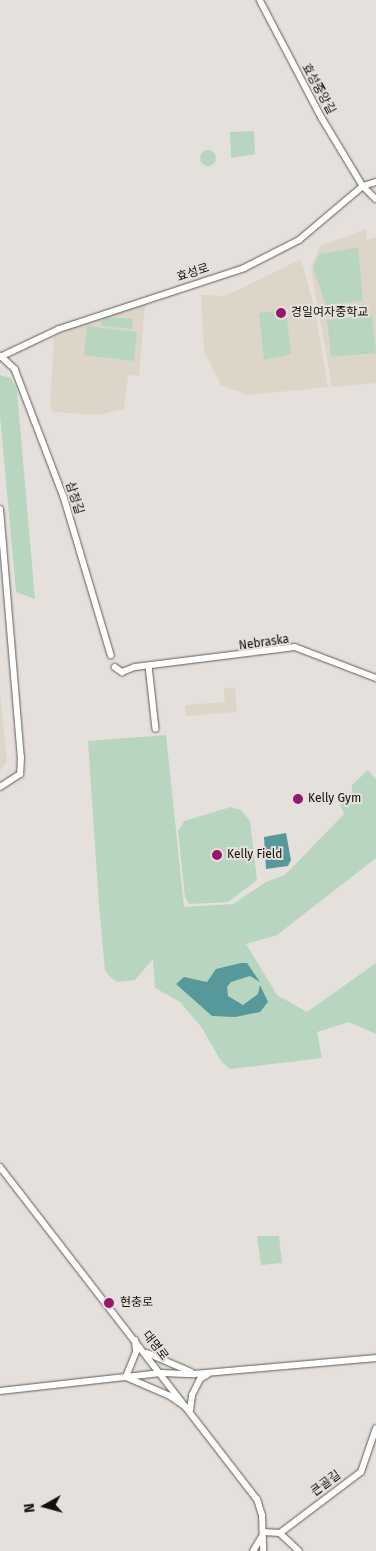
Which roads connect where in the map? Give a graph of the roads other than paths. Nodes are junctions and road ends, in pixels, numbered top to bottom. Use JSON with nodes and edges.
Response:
{"nodes":[{"id":1,"x":260,"y":0,"type":"edge"},
{"id":2,"x":376,"y":182,"type":"edge"},
{"id":3,"x":363,"y":186,"type":"junction"},
{"id":4,"x":376,"y":199,"type":"edge"},
{"id":5,"x":1,"y":356,"type":"edge"},
{"id":6,"x":0,"y":508,"type":"edge"},
{"id":7,"x":111,"y":655,"type":"dead end"},
{"id":8,"x":115,"y":666,"type":"dead end"},
{"id":9,"x":149,"y":666,"type":"junction"},
{"id":10,"x":376,"y":678,"type":"edge"},
{"id":11,"x":156,"y":729,"type":"dead end"},
{"id":12,"x":0,"y":787,"type":"edge"},
{"id":13,"x":0,"y":1166,"type":"edge"},
{"id":14,"x":136,"y":1340,"type":"junction"},
{"id":15,"x":145,"y":1352,"type":"junction"},
{"id":16,"x":376,"y":1358,"type":"edge"},
{"id":17,"x":211,"y":1372,"type":"junction"},
{"id":18,"x":161,"y":1373,"type":"junction"},
{"id":19,"x":194,"y":1374,"type":"junction"},
{"id":20,"x":126,"y":1377,"type":"junction"},
{"id":21,"x":0,"y":1391,"type":"edge"},
{"id":22,"x":190,"y":1410,"type":"junction"},
{"id":23,"x":376,"y":1428,"type":"edge"},
{"id":24,"x":280,"y":1532,"type":"junction"},
{"id":25,"x":263,"y":1533,"type":"junction"},
{"id":26,"x":253,"y":1551,"type":"edge"},
{"id":27,"x":263,"y":1551,"type":"edge"},
{"id":28,"x":299,"y":1551,"type":"edge"}],
"edges":[{"from":1,"to":3,"type":"street","name":"효성중앙길"},
{"from":2,"to":3,"type":"main road","name":"효성로"},
{"from":3,"to":4,"type":"street","name":"효성중앙길"},
{"from":3,"to":5,"type":"main road","name":"효성로"},
{"from":5,"to":7,"type":"street","name":"삼정길"},
{"from":6,"to":12,"type":"main road"},
{"from":8,"to":9,"type":"street","name":"Nebraska"},
{"from":9,"to":10,"type":"street","name":"Nebraska"},
{"from":9,"to":11,"type":"street"},
{"from":13,"to":14,"type":"main road","name":"대명로"},
{"from":14,"to":15,"type":"main road","name":"대명로"},
{"from":14,"to":20,"type":"main road"},
{"from":15,"to":18,"type":"main road","name":"대명로"},
{"from":15,"to":19,"type":"main road"},
{"from":16,"to":17,"type":"main road"},
{"from":17,"to":19,"type":"main road"},
{"from":17,"to":22,"type":"main road"},
{"from":18,"to":19,"type":"main road"},
{"from":18,"to":20,"type":"main road"},
{"from":18,"to":22,"type":"main road","name":"대명로"},
{"from":20,"to":21,"type":"main road"},
{"from":20,"to":22,"type":"main road"},
{"from":22,"to":25,"type":"main road","name":"대명로"},
{"from":23,"to":24,"type":"main road","name":"큰골길"},
{"from":24,"to":25,"type":"main road"},
{"from":24,"to":28,"type":"street"},
{"from":25,"to":26,"type":"main road"},
{"from":25,"to":27,"type":"main road","name":"대명로"}]}
